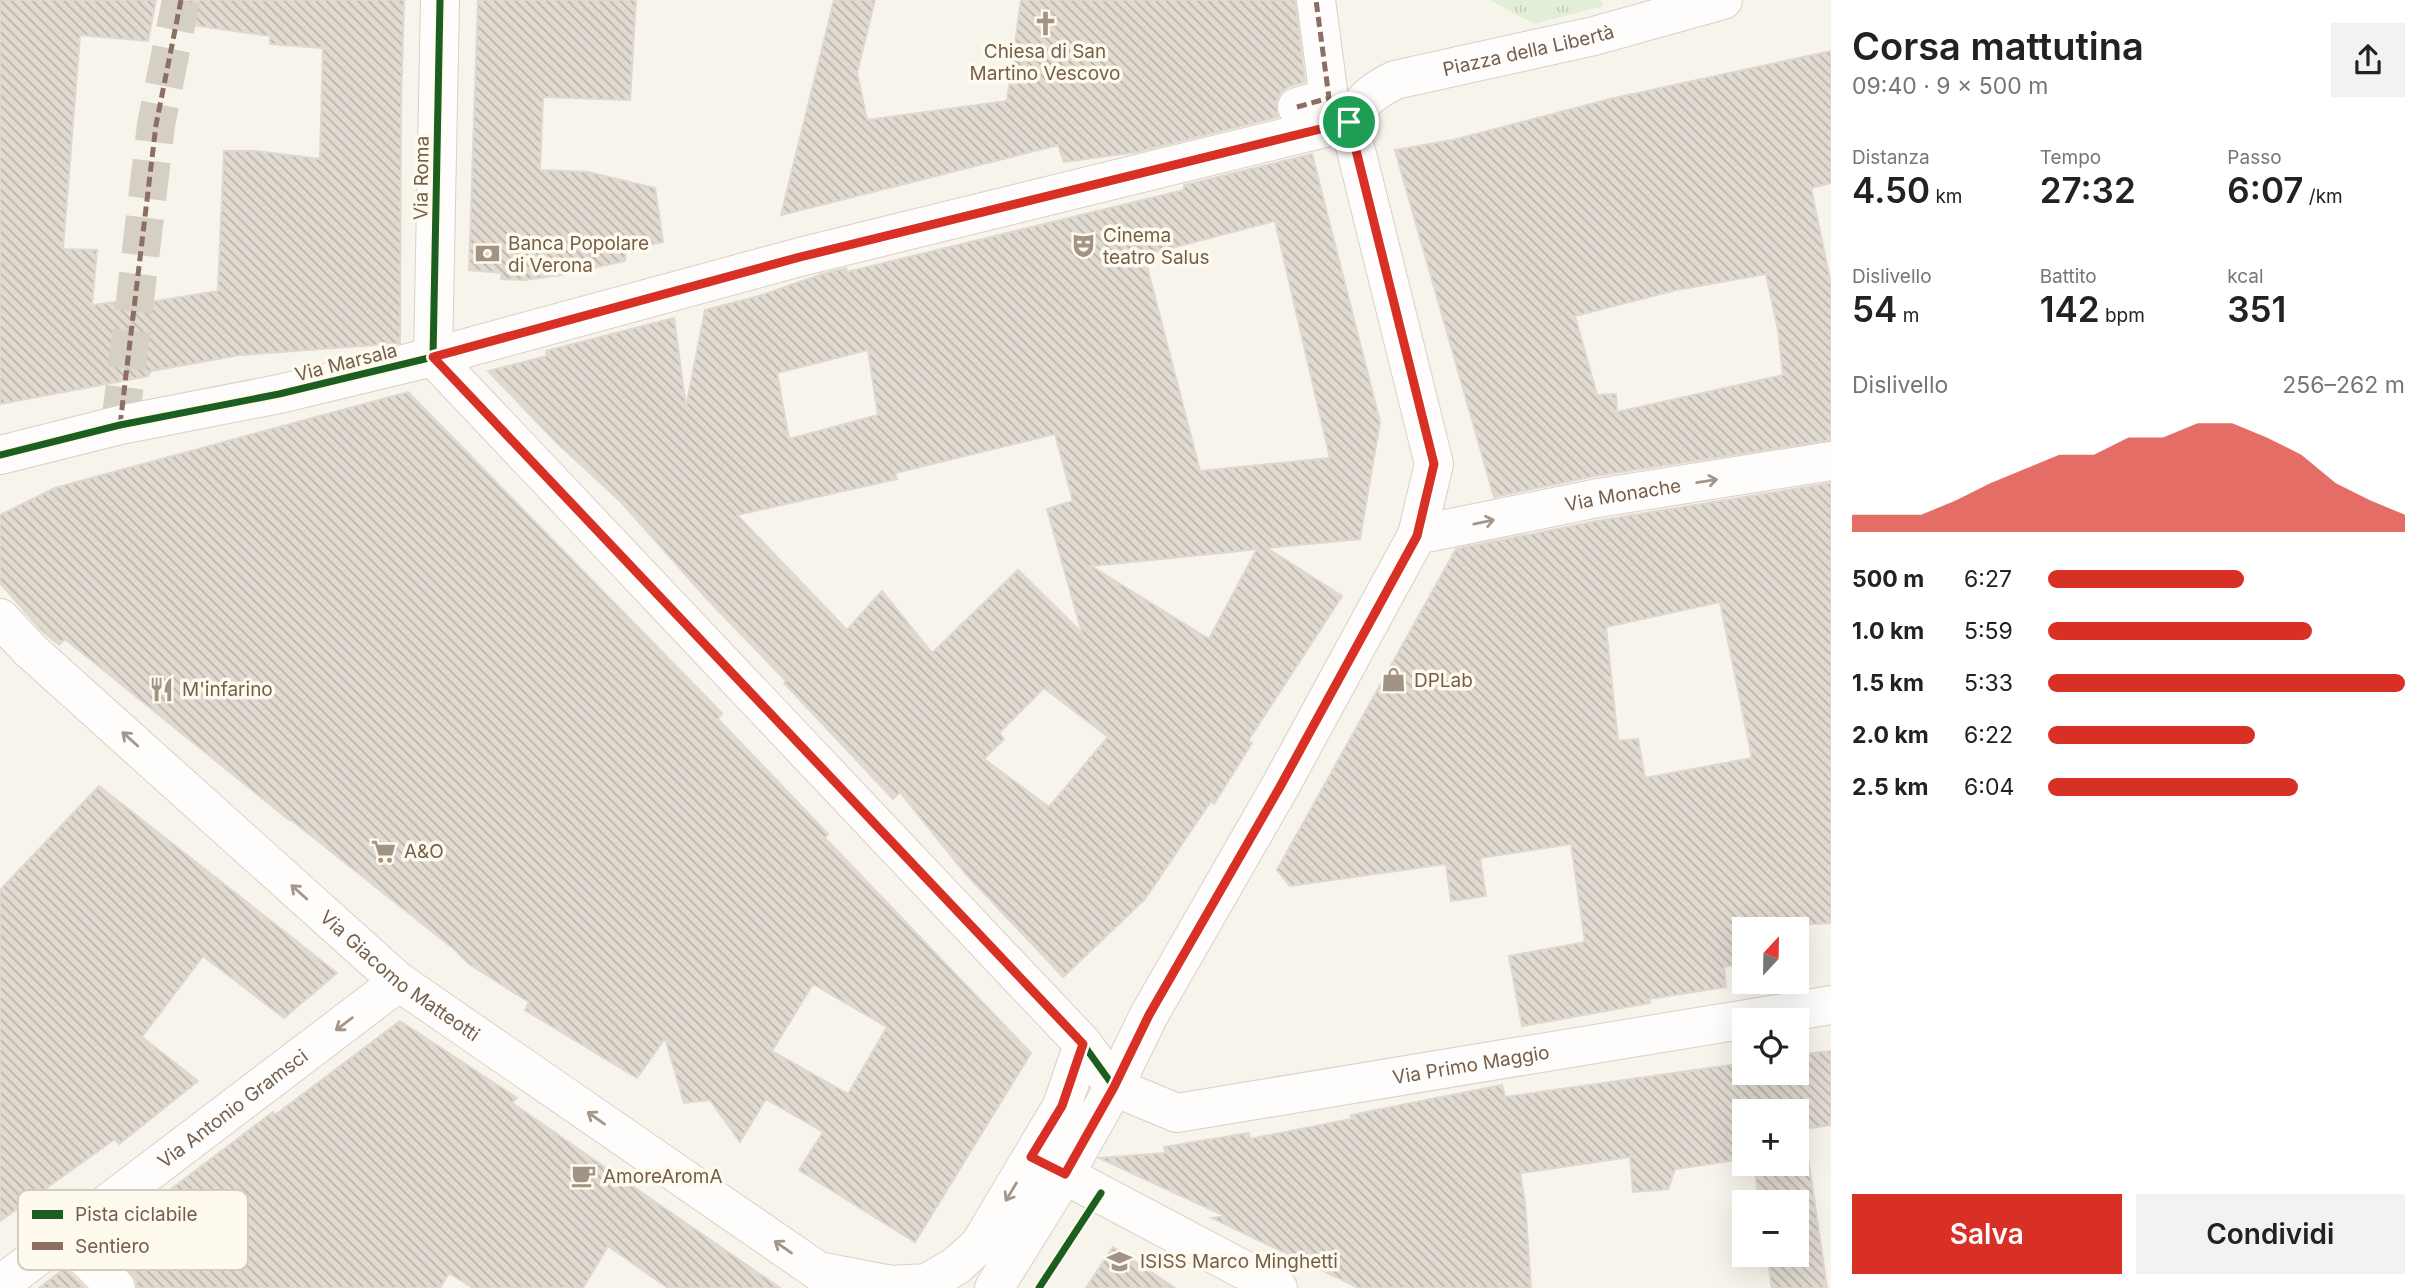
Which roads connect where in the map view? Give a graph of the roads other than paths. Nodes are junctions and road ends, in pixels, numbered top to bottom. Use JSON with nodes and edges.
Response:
{"nodes":[{"id":1,"x":440,"y":0,"type":"edge"},
{"id":2,"x":1316,"y":0,"type":"edge"},
{"id":3,"x":1723,"y":0,"type":"edge"},
{"id":4,"x":1297,"y":107,"type":"dead end"},
{"id":5,"x":1349,"y":122,"type":"junction"},
{"id":6,"x":433,"y":357,"type":"junction"},
{"id":7,"x":0,"y":455,"type":"edge"},
{"id":8,"x":1831,"y":461,"type":"edge"},
{"id":9,"x":1417,"y":536,"type":"junction"},
{"id":10,"x":0,"y":618,"type":"edge"},
{"id":11,"x":399,"y":982,"type":"junction"},
{"id":12,"x":1831,"y":1005,"type":"edge"},
{"id":13,"x":1083,"y":1044,"type":"junction"},
{"id":14,"x":1114,"y":1087,"type":"junction"},
{"id":15,"x":1031,"y":1157,"type":"junction"},
{"id":16,"x":1065,"y":1174,"type":"junction"},
{"id":17,"x":125,"y":1190,"type":"edge"},
{"id":18,"x":20,"y":1270,"type":"edge"},
{"id":19,"x":98,"y":1270,"type":"edge"},
{"id":20,"x":828,"y":1280,"type":"edge"},
{"id":21,"x":0,"y":1285,"type":"edge"},
{"id":22,"x":116,"y":1288,"type":"edge"},
{"id":23,"x":994,"y":1288,"type":"edge"},
{"id":24,"x":1278,"y":1288,"type":"edge"}],
"edges":[{"from":1,"to":6,"type":"street","name":"Via Roma"},
{"from":2,"to":4,"type":"street"},
{"from":3,"to":5,"type":"street","name":"Piazza della Libertà"},
{"from":5,"to":6,"type":"street","name":"Via Marsala"},
{"from":5,"to":9,"type":"street"},
{"from":6,"to":7,"type":"street","name":"Via Marsala"},
{"from":6,"to":13,"type":"street"},
{"from":9,"to":8,"type":"street","name":"Via Monache","one_way":true},
{"from":9,"to":14,"type":"street"},
{"from":11,"to":10,"type":"street","name":"Via Giacomo Matteotti","one_way":true},
{"from":11,"to":17,"type":"street","name":"Via Antonio Gramsci","one_way":true},
{"from":20,"to":11,"type":"street","name":"Via Giacomo Matteotti","one_way":true},
{"from":12,"to":14,"type":"street","name":"Via Primo Maggio"},
{"from":13,"to":14,"type":"street"},
{"from":13,"to":15,"type":"street"},
{"from":14,"to":16,"type":"street"},
{"from":15,"to":16,"type":"street"},
{"from":15,"to":20,"type":"street","one_way":true},
{"from":16,"to":23,"type":"street"},
{"from":16,"to":24,"type":"street"},
{"from":18,"to":21,"type":"street","name":"Via Antonio Gramsci"},
{"from":19,"to":22,"type":"street"}]}
